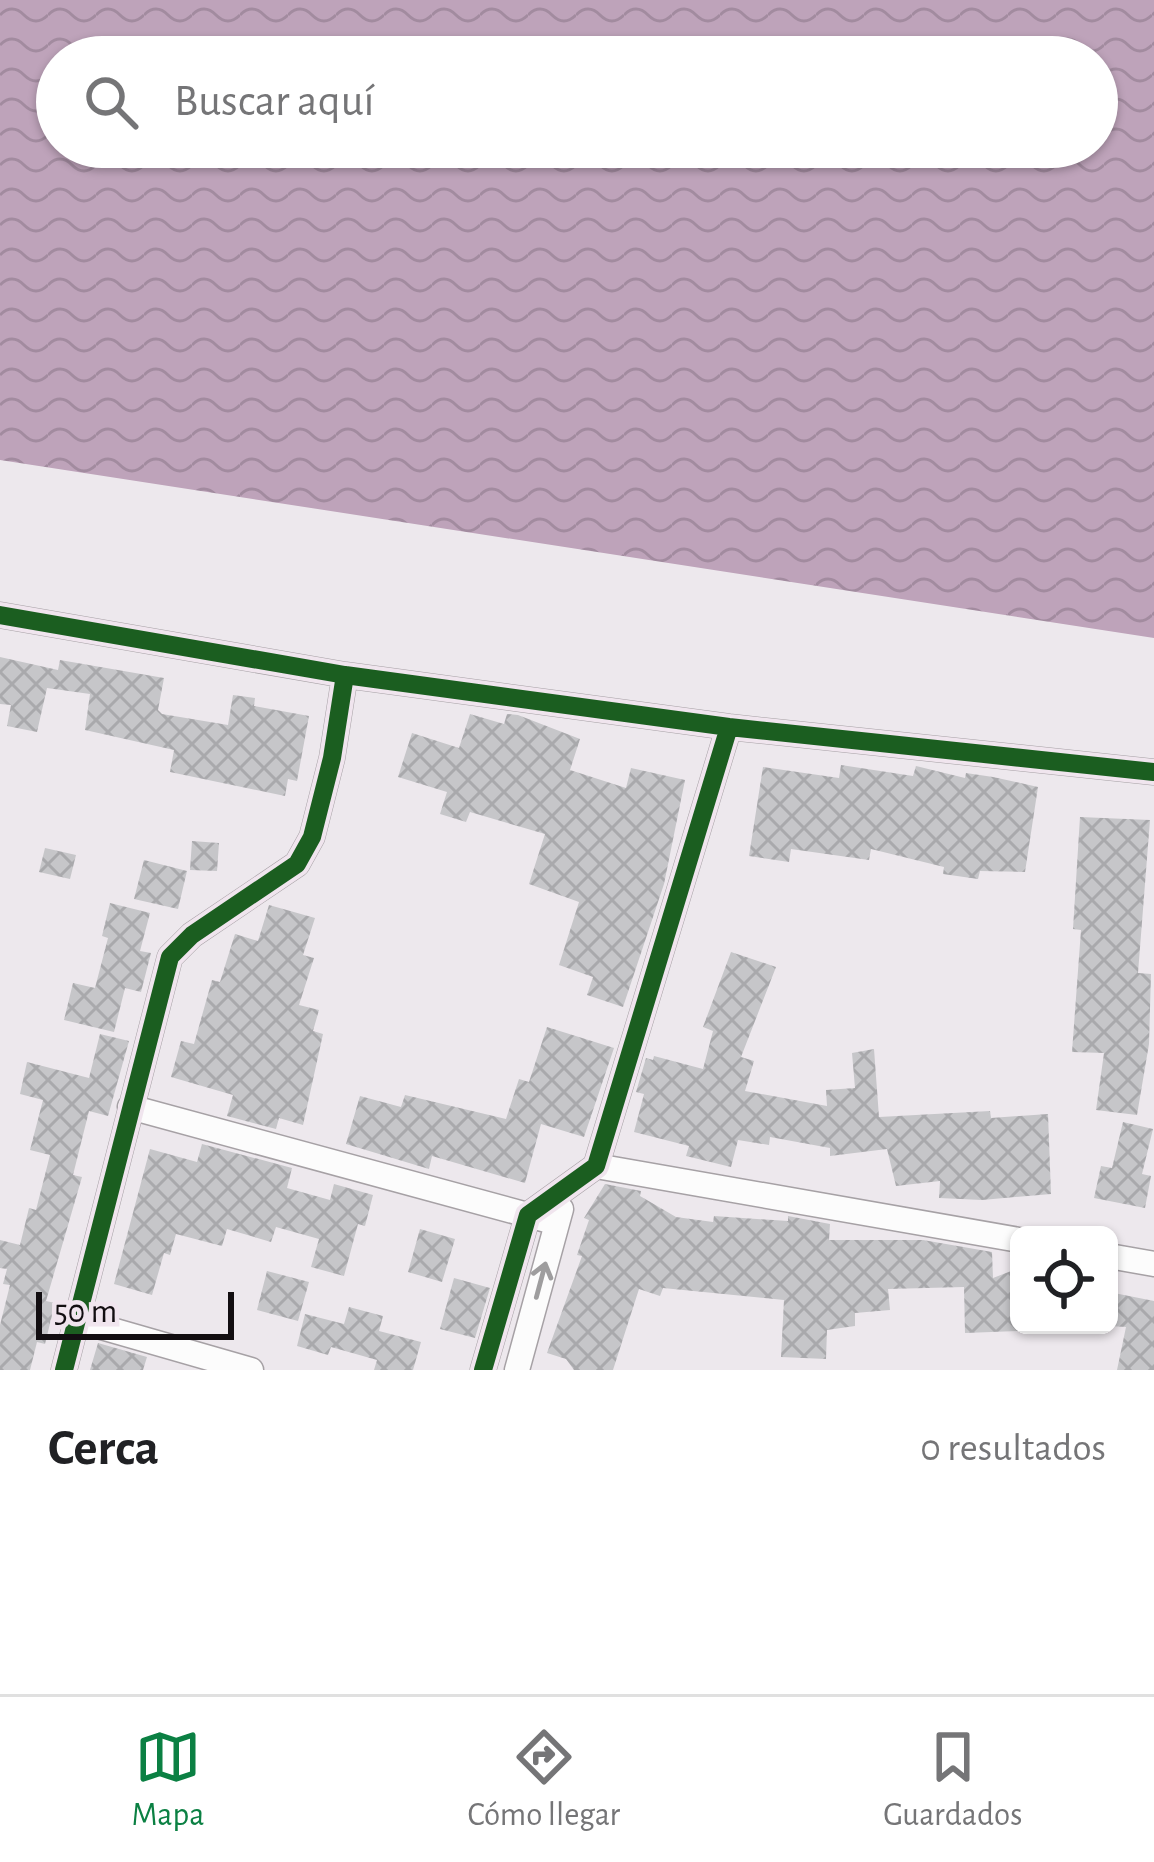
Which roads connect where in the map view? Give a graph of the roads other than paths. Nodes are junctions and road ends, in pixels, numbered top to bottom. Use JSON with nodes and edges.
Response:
{"nodes":[{"id":1,"x":0,"y":615,"type":"edge"},
{"id":2,"x":345,"y":675,"type":"junction"},
{"id":3,"x":728,"y":728,"type":"junction"},
{"id":4,"x":1154,"y":772,"type":"edge"},
{"id":5,"x":130,"y":1107,"type":"junction"},
{"id":6,"x":596,"y":1166,"type":"junction"},
{"id":7,"x":566,"y":1189,"type":"junction"},
{"id":8,"x":528,"y":1215,"type":"junction"},
{"id":9,"x":557,"y":1223,"type":"junction"},
{"id":10,"x":1010,"y":1238,"type":"edge"},
{"id":11,"x":1118,"y":1258,"type":"edge"},
{"id":12,"x":1154,"y":1264,"type":"edge"},
{"id":13,"x":77,"y":1320,"type":"junction"},
{"id":14,"x":64,"y":1370,"type":"edge"},
{"id":15,"x":250,"y":1370,"type":"edge"},
{"id":16,"x":483,"y":1370,"type":"edge"},
{"id":17,"x":517,"y":1370,"type":"edge"}],
"edges":[{"from":1,"to":2,"type":"street"},
{"from":2,"to":3,"type":"street"},
{"from":2,"to":5,"type":"street"},
{"from":3,"to":4,"type":"street"},
{"from":3,"to":6,"type":"street"},
{"from":5,"to":8,"type":"street"},
{"from":5,"to":13,"type":"street"},
{"from":6,"to":7,"type":"street"},
{"from":6,"to":10,"type":"street"},
{"from":7,"to":8,"type":"street"},
{"from":7,"to":9,"type":"street"},
{"from":8,"to":9,"type":"street"},
{"from":8,"to":16,"type":"street"},
{"from":17,"to":9,"type":"street","one_way":true},
{"from":11,"to":12,"type":"street"},
{"from":13,"to":14,"type":"street"},
{"from":13,"to":15,"type":"street"}]}
